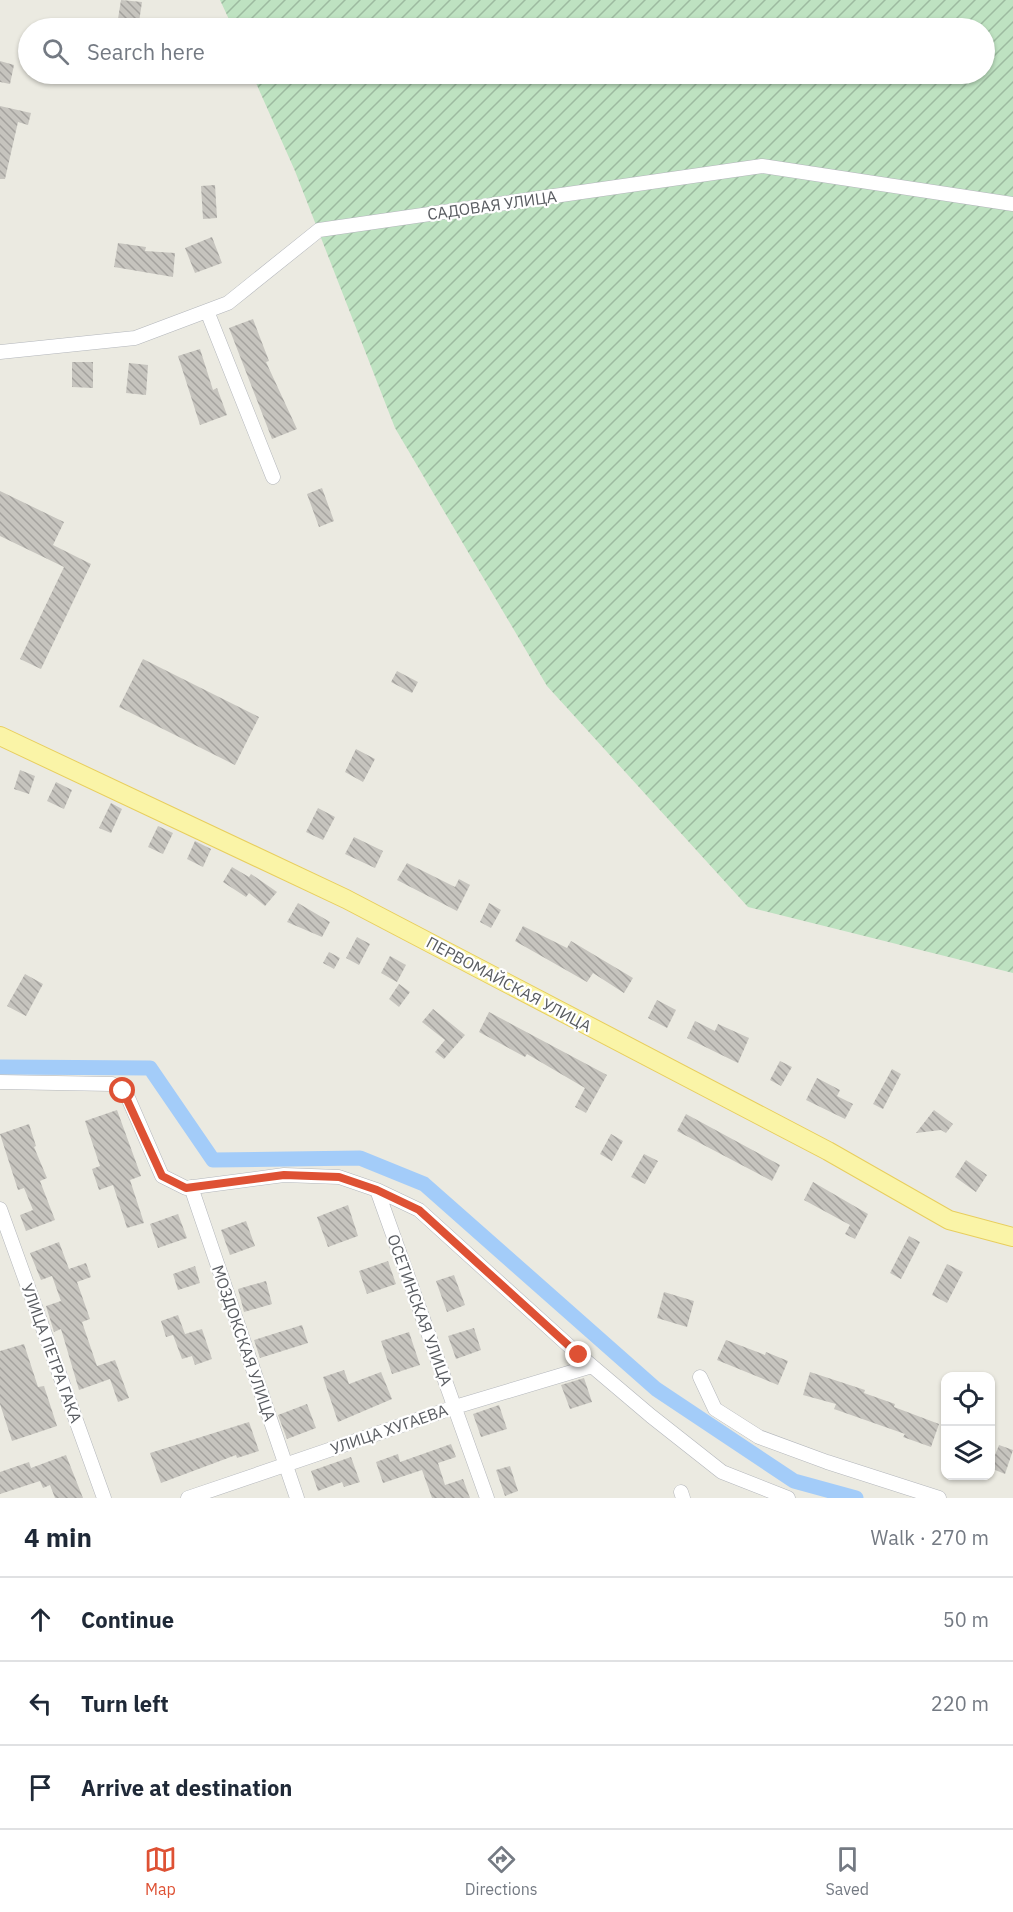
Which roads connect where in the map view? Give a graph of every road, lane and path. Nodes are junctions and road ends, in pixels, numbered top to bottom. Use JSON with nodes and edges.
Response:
{"nodes":[{"id":1,"x":1013,"y":204,"type":"edge"},
{"id":2,"x":207,"y":311,"type":"junction"},
{"id":3,"x":0,"y":352,"type":"edge"},
{"id":4,"x":273,"y":477,"type":"dead end"},
{"id":5,"x":0,"y":735,"type":"edge"},
{"id":6,"x":0,"y":1082,"type":"edge"},
{"id":7,"x":191,"y":1187,"type":"junction"},
{"id":8,"x":377,"y":1190,"type":"junction"},
{"id":9,"x":0,"y":1209,"type":"edge"},
{"id":10,"x":1013,"y":1237,"type":"edge"},
{"id":11,"x":592,"y":1366,"type":"junction"},
{"id":12,"x":700,"y":1377,"type":"dead end"},
{"id":13,"x":455,"y":1407,"type":"junction"},
{"id":14,"x":286,"y":1465,"type":"junction"},
{"id":15,"x":104,"y":1498,"type":"edge"},
{"id":16,"x":188,"y":1498,"type":"edge"},
{"id":17,"x":297,"y":1498,"type":"edge"},
{"id":18,"x":486,"y":1498,"type":"edge"},
{"id":19,"x":788,"y":1498,"type":"edge"},
{"id":20,"x":939,"y":1498,"type":"edge"}],
"edges":[{"from":1,"to":2,"type":"street","name":"САДОВАЯ УЛИЦА"},
{"from":2,"to":3,"type":"street","name":"САДОВАЯ УЛИЦА"},
{"from":2,"to":4,"type":"street"},
{"from":5,"to":10,"type":"main road","name":"ПЕРВОМАЙСКАЯ УЛИЦА"},
{"from":6,"to":7,"type":"street"},
{"from":7,"to":8,"type":"street"},
{"from":7,"to":14,"type":"street","name":"МОЗДОКСКАЯ УЛИЦА"},
{"from":8,"to":11,"type":"street"},
{"from":8,"to":13,"type":"street","name":"ОСЕТИНСКАЯ УЛИЦА"},
{"from":9,"to":15,"type":"street","name":"УЛИЦА ПЕТРА ГАКА"},
{"from":11,"to":13,"type":"street","name":"УЛИЦА ХУГАЕВА"},
{"from":11,"to":19,"type":"street"},
{"from":12,"to":20,"type":"street"},
{"from":13,"to":14,"type":"street","name":"УЛИЦА ХУГАЕВА"},
{"from":13,"to":18,"type":"street","name":"ОСЕТИНСКАЯ УЛИЦА"},
{"from":14,"to":16,"type":"street","name":"УЛИЦА ХУГАЕВА"},
{"from":14,"to":17,"type":"street","name":"МОЗДОКСКАЯ УЛИЦА"}]}
